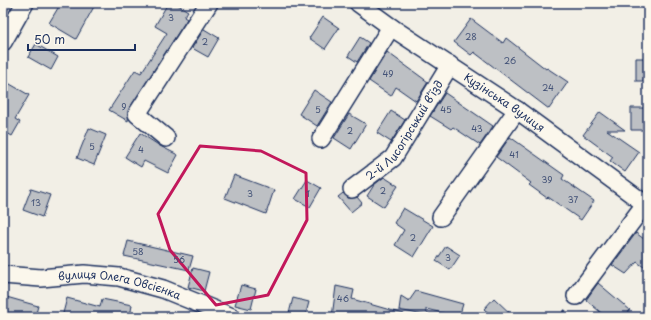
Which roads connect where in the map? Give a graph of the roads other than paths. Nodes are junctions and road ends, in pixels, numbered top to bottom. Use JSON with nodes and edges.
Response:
{"nodes":[{"id":1,"x":25,"y":3,"type":"edge"},
{"id":2,"x":209,"y":3,"type":"edge"},
{"id":3,"x":358,"y":3,"type":"edge"},
{"id":4,"x":391,"y":27,"type":"junction"},
{"id":5,"x":3,"y":42,"type":"edge"},
{"id":6,"x":450,"y":65,"type":"junction"},
{"id":7,"x":517,"y":110,"type":"junction"},
{"id":8,"x":166,"y":138,"type":"dead end"},
{"id":9,"x":321,"y":139,"type":"dead end"},
{"id":10,"x":352,"y":189,"type":"dead end"},
{"id":11,"x":647,"y":205,"type":"edge"},
{"id":12,"x":441,"y":217,"type":"dead end"},
{"id":13,"x":3,"y":275,"type":"edge"},
{"id":14,"x":576,"y":296,"type":"dead end"},
{"id":15,"x":232,"y":317,"type":"edge"}],
"edges":[{"from":1,"to":5,"type":"street"},
{"from":2,"to":8,"type":"street"},
{"from":3,"to":4,"type":"street","name":"Кузінська вулиця"},
{"from":4,"to":6,"type":"street","name":"Кузінська вулиця"},
{"from":4,"to":9,"type":"street"},
{"from":6,"to":7,"type":"street","name":"Кузінська вулиця"},
{"from":6,"to":10,"type":"street","name":"2-й Лисогірський в’їзд"},
{"from":7,"to":11,"type":"street","name":"Кузінська вулиця"},
{"from":7,"to":12,"type":"street"},
{"from":11,"to":14,"type":"street"},
{"from":13,"to":15,"type":"street","name":"вулиця Олега Овсієнка"}]}
